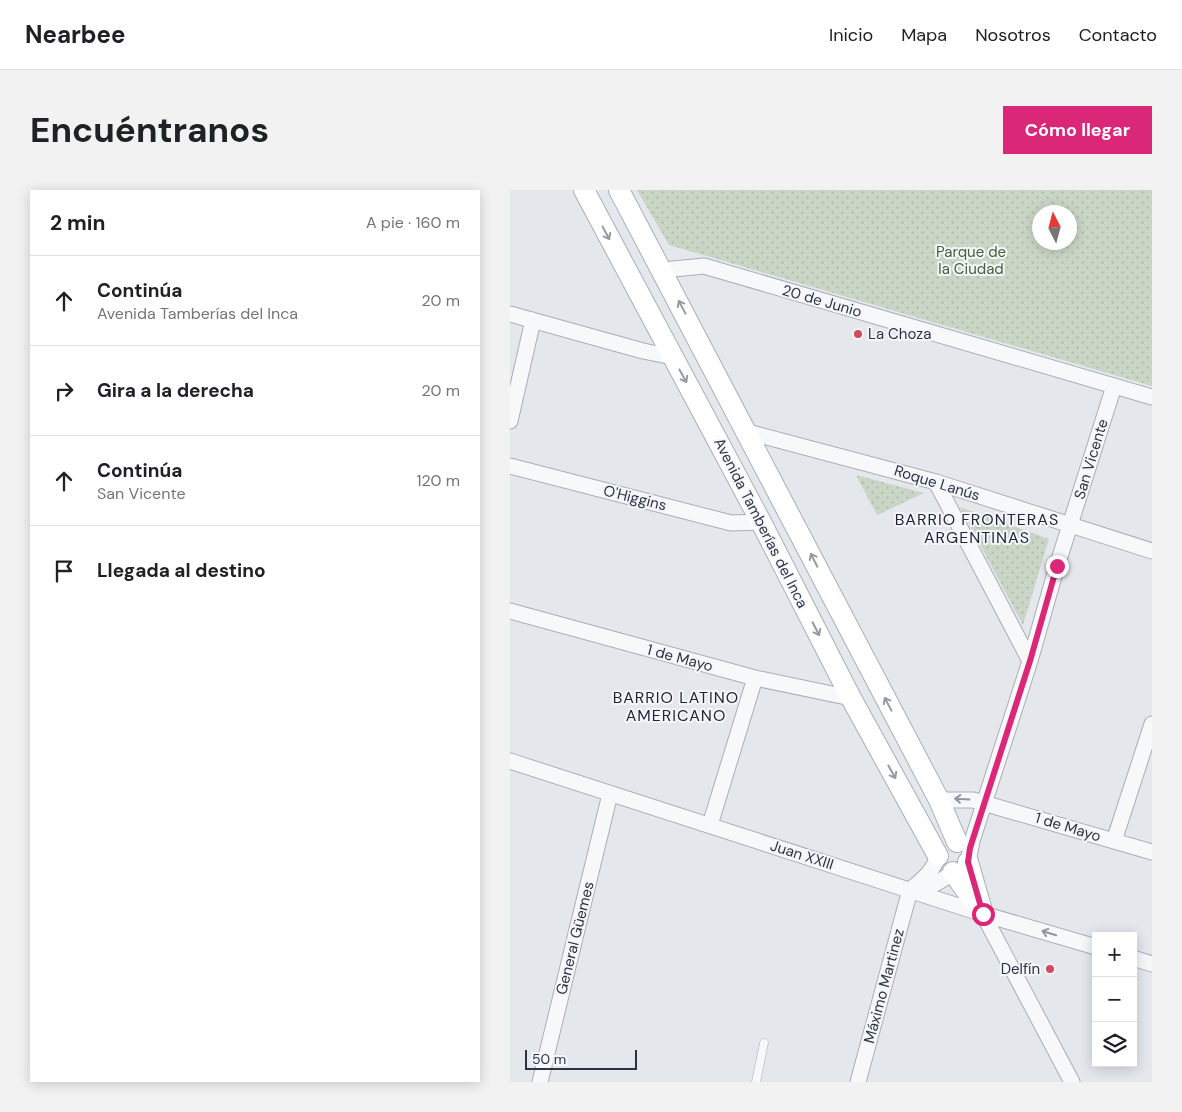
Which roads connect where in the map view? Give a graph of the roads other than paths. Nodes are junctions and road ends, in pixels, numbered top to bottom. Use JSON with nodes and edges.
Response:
{"nodes":[{"id":1,"x":584,"y":190,"type":"edge"},
{"id":2,"x":620,"y":190,"type":"edge"},
{"id":3,"x":663,"y":270,"type":"junction"},
{"id":4,"x":510,"y":314,"type":"edge"},
{"id":5,"x":533,"y":320,"type":"junction"},
{"id":6,"x":672,"y":357,"type":"junction"},
{"id":7,"x":1114,"y":386,"type":"junction"},
{"id":8,"x":1152,"y":397,"type":"edge"},
{"id":9,"x":510,"y":421,"type":"edge"},
{"id":10,"x":748,"y":432,"type":"junction"},
{"id":11,"x":510,"y":466,"type":"edge"},
{"id":12,"x":936,"y":482,"type":"junction"},
{"id":13,"x":761,"y":522,"type":"junction"},
{"id":14,"x":1070,"y":526,"type":"junction"},
{"id":15,"x":1152,"y":551,"type":"edge"},
{"id":16,"x":510,"y":611,"type":"edge"},
{"id":17,"x":1030,"y":661,"type":"junction"},
{"id":18,"x":755,"y":678,"type":"junction"},
{"id":19,"x":851,"y":698,"type":"junction"},
{"id":20,"x":1152,"y":724,"type":"edge"},
{"id":21,"x":510,"y":761,"type":"edge"},
{"id":22,"x":610,"y":794,"type":"junction"},
{"id":23,"x":939,"y":800,"type":"junction"},
{"id":24,"x":985,"y":803,"type":"junction"},
{"id":25,"x":710,"y":825,"type":"junction"},
{"id":26,"x":1114,"y":841,"type":"junction"},
{"id":27,"x":1152,"y":852,"type":"edge"},
{"id":28,"x":938,"y":856,"type":"junction"},
{"id":29,"x":962,"y":858,"type":"junction"},
{"id":30,"x":910,"y":890,"type":"junction"},
{"id":31,"x":983,"y":914,"type":"junction"},
{"id":32,"x":1092,"y":946,"type":"edge"},
{"id":33,"x":1137,"y":959,"type":"edge"},
{"id":34,"x":1152,"y":964,"type":"edge"},
{"id":35,"x":764,"y":1043,"type":"dead end"},
{"id":36,"x":540,"y":1082,"type":"edge"},
{"id":37,"x":756,"y":1082,"type":"edge"},
{"id":38,"x":858,"y":1082,"type":"edge"},
{"id":39,"x":1072,"y":1082,"type":"edge"}],
"edges":[{"from":1,"to":6,"type":"street","name":"Avenida Tamberías del Inca","one_way":true},
{"from":2,"to":3,"type":"street","name":"Avenida Tamberías del Inca"},
{"from":3,"to":7,"type":"street","name":"20 de Junio"},
{"from":10,"to":3,"type":"street","name":"Avenida Tamberías del Inca","one_way":true},
{"from":4,"to":5,"type":"street"},
{"from":5,"to":6,"type":"street"},
{"from":5,"to":9,"type":"street"},
{"from":6,"to":13,"type":"street","name":"Avenida Tamberías del Inca","one_way":true},
{"from":7,"to":8,"type":"street","name":"20 de Junio"},
{"from":7,"to":14,"type":"street","name":"San Vicente"},
{"from":10,"to":12,"type":"street","name":"Roque Lanús"},
{"from":23,"to":10,"type":"street","name":"Avenida Tamberías del Inca","one_way":true},
{"from":11,"to":13,"type":"street","name":"O'Higgins"},
{"from":12,"to":14,"type":"street","name":"Roque Lanús"},
{"from":12,"to":17,"type":"street"},
{"from":13,"to":19,"type":"street","name":"Avenida Tamberías del Inca","one_way":true},
{"from":14,"to":15,"type":"street","name":"Roque Lanús"},
{"from":14,"to":17,"type":"street","name":"San Vicente"},
{"from":16,"to":18,"type":"street","name":"1 de Mayo"},
{"from":17,"to":24,"type":"street","name":"San Vicente"},
{"from":18,"to":19,"type":"street","name":"1 de Mayo"},
{"from":18,"to":25,"type":"street"},
{"from":19,"to":28,"type":"street","name":"Avenida Tamberías del Inca","one_way":true},
{"from":20,"to":26,"type":"street"},
{"from":21,"to":22,"type":"street","name":"Juan XXIII"},
{"from":22,"to":25,"type":"street","name":"Juan XXIII"},
{"from":22,"to":36,"type":"street","name":"General Güemes"},
{"from":24,"to":23,"type":"street","name":"1 de Mayo","one_way":true},
{"from":23,"to":29,"type":"street","name":"Avenida Tamberías del Inca"},
{"from":24,"to":26,"type":"street","name":"1 de Mayo"},
{"from":24,"to":29,"type":"street","name":"San Vicente"},
{"from":25,"to":30,"type":"street","name":"Juan XXIII"},
{"from":26,"to":27,"type":"street","name":"1 de Mayo"},
{"from":28,"to":29,"type":"street"},
{"from":28,"to":29,"type":"street"},
{"from":28,"to":30,"type":"street"},
{"from":29,"to":30,"type":"street"},
{"from":29,"to":31,"type":"street","name":"Avenida Tamberías del Inca"},
{"from":30,"to":31,"type":"street","name":"Juan XXIII"},
{"from":30,"to":38,"type":"street","name":"Máximo Martinez"},
{"from":32,"to":31,"type":"street","name":"Juan XXIII","one_way":true},
{"from":31,"to":39,"type":"street","name":"Avenida Tamberías del Inca"},
{"from":33,"to":34,"type":"street"},
{"from":35,"to":37,"type":"lane"}]}
